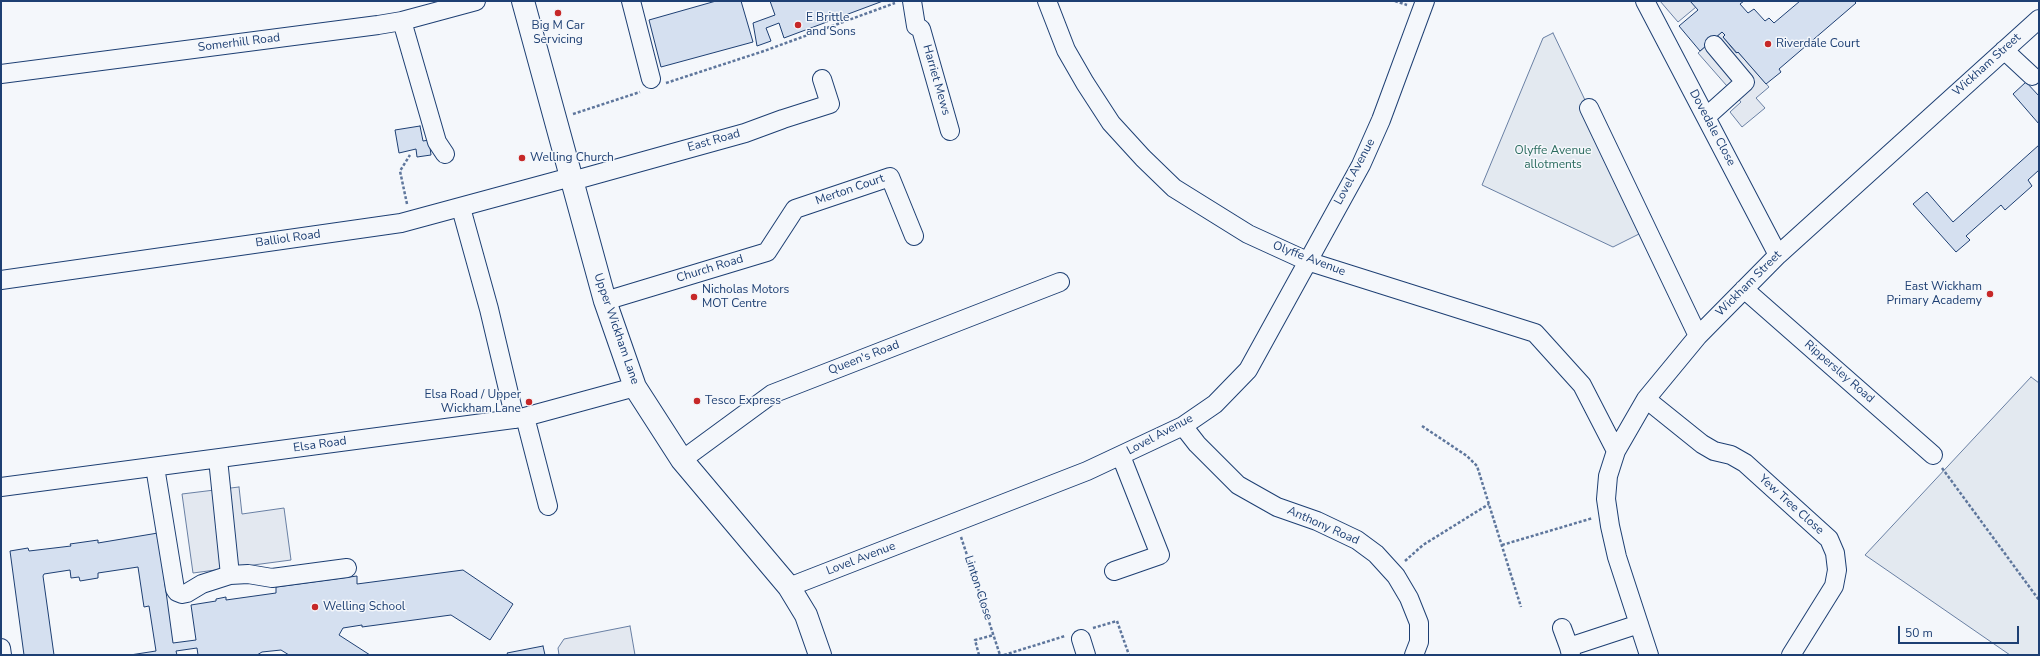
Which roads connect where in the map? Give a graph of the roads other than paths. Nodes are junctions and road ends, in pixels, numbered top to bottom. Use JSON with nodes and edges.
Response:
{"nodes":[{"id":1,"x":476,"y":1,"type":"edge"},
{"id":2,"x":523,"y":1,"type":"edge"},
{"id":3,"x":631,"y":1,"type":"edge"},
{"id":4,"x":1047,"y":1,"type":"edge"},
{"id":5,"x":1425,"y":1,"type":"edge"},
{"id":6,"x":1645,"y":1,"type":"edge"},
{"id":7,"x":905,"y":2,"type":"edge"},
{"id":8,"x":2039,"y":19,"type":"edge"},
{"id":9,"x":402,"y":21,"type":"junction"},
{"id":10,"x":1714,"y":45,"type":"dead end"},
{"id":11,"x":2004,"y":50,"type":"junction"},
{"id":12,"x":1,"y":74,"type":"edge"},
{"id":13,"x":2032,"y":76,"type":"dead end"},
{"id":14,"x":822,"y":79,"type":"dead end"},
{"id":15,"x":652,"y":85,"type":"road end"},
{"id":16,"x":1589,"y":108,"type":"dead end"},
{"id":17,"x":1706,"y":117,"type":"junction"},
{"id":18,"x":950,"y":131,"type":"dead end"},
{"id":19,"x":445,"y":154,"type":"dead end"},
{"id":20,"x":572,"y":179,"type":"junction"},
{"id":21,"x":462,"y":208,"type":"junction"},
{"id":22,"x":795,"y":209,"type":"joint"},
{"id":23,"x":914,"y":236,"type":"dead end"},
{"id":24,"x":1778,"y":255,"type":"junction"},
{"id":25,"x":1307,"y":261,"type":"junction"},
{"id":26,"x":1,"y":280,"type":"edge"},
{"id":27,"x":1060,"y":282,"type":"dead end"},
{"id":28,"x":1744,"y":289,"type":"junction"},
{"id":29,"x":605,"y":301,"type":"junction"},
{"id":30,"x":1698,"y":336,"type":"junction"},
{"id":31,"x":635,"y":387,"type":"junction"},
{"id":32,"x":1646,"y":399,"type":"junction"},
{"id":33,"x":520,"y":418,"type":"junction"},
{"id":34,"x":1183,"y":426,"type":"junction"},
{"id":35,"x":1616,"y":451,"type":"junction"},
{"id":36,"x":1933,"y":455,"type":"road end"},
{"id":37,"x":1121,"y":456,"type":"junction"},
{"id":38,"x":218,"y":458,"type":"junction"},
{"id":39,"x":682,"y":460,"type":"junction"},
{"id":40,"x":155,"y":467,"type":"junction"},
{"id":41,"x":1,"y":487,"type":"edge"},
{"id":42,"x":548,"y":506,"type":"dead end"},
{"id":43,"x":347,"y":568,"type":"dead end"},
{"id":44,"x":1114,"y":571,"type":"dead end"},
{"id":45,"x":230,"y":575,"type":"junction"},
{"id":46,"x":789,"y":587,"type":"junction"},
{"id":47,"x":1638,"y":624,"type":"junction"},
{"id":48,"x":1562,"y":628,"type":"dead end"},
{"id":49,"x":1,"y":648,"type":"edge"},
{"id":50,"x":1570,"y":651,"type":"edge"},
{"id":51,"x":2,"y":655,"type":"edge"},
{"id":52,"x":820,"y":655,"type":"edge"},
{"id":53,"x":1414,"y":655,"type":"edge"},
{"id":54,"x":1649,"y":655,"type":"edge"},
{"id":55,"x":1791,"y":655,"type":"edge"}],
"edges":[{"from":1,"to":9,"type":"street","name":"Somerhill Road"},
{"from":2,"to":20,"type":"main road","name":"Upper Wickham Lane"},
{"from":3,"to":15,"type":"street"},
{"from":4,"to":25,"type":"street","name":"Olyffe Avenue"},
{"from":5,"to":25,"type":"street","name":"Lovel Avenue"},
{"from":6,"to":17,"type":"street","name":"Dovedale Close"},
{"from":7,"to":18,"type":"street","name":"Harriet Mews"},
{"from":8,"to":11,"type":"street","name":"Wickham Street"},
{"from":9,"to":12,"type":"street","name":"Somerhill Road"},
{"from":9,"to":19,"type":"street"},
{"from":10,"to":17,"type":"street"},
{"from":11,"to":13,"type":"street"},
{"from":11,"to":24,"type":"street","name":"Wickham Street"},
{"from":14,"to":20,"type":"street","name":"East Road"},
{"from":16,"to":30,"type":"street"},
{"from":17,"to":24,"type":"street","name":"Dovedale Close"},
{"from":20,"to":21,"type":"street","name":"Balliol Road"},
{"from":20,"to":29,"type":"main road","name":"Upper Wickham Lane"},
{"from":21,"to":26,"type":"street","name":"Balliol Road"},
{"from":21,"to":33,"type":"street"},
{"from":22,"to":23,"type":"street","name":"Merton Court"},
{"from":22,"to":29,"type":"street","name":"Church Road"},
{"from":24,"to":28,"type":"street","name":"Wickham Street"},
{"from":25,"to":34,"type":"street","name":"Lovel Avenue"},
{"from":25,"to":35,"type":"street","name":"Olyffe Avenue"},
{"from":27,"to":39,"type":"street","name":"Queen's Road"},
{"from":28,"to":30,"type":"street","name":"Wickham Street"},
{"from":28,"to":36,"type":"street","name":"Rippersley Road"},
{"from":29,"to":31,"type":"main road","name":"Upper Wickham Lane"},
{"from":30,"to":32,"type":"street","name":"Wickham Street"},
{"from":31,"to":33,"type":"street","name":"Elsa Road"},
{"from":31,"to":39,"type":"main road","name":"Upper Wickham Lane"},
{"from":32,"to":35,"type":"street","name":"Wickham Street"},
{"from":32,"to":55,"type":"street","name":"Yew Tree Close"},
{"from":33,"to":38,"type":"street","name":"Elsa Road"},
{"from":33,"to":42,"type":"street"},
{"from":34,"to":37,"type":"street","name":"Lovel Avenue"},
{"from":34,"to":53,"type":"street","name":"Anthony Road"},
{"from":35,"to":47,"type":"street","name":"Wickham Street"},
{"from":37,"to":44,"type":"street"},
{"from":37,"to":46,"type":"street","name":"Lovel Avenue"},
{"from":38,"to":40,"type":"street","name":"Elsa Road"},
{"from":38,"to":45,"type":"street"},
{"from":39,"to":46,"type":"main road","name":"Upper Wickham Lane"},
{"from":40,"to":41,"type":"street","name":"Elsa Road"},
{"from":40,"to":45,"type":"street"},
{"from":43,"to":45,"type":"street"},
{"from":46,"to":52,"type":"main road","name":"Upper Wickham Lane"},
{"from":47,"to":50,"type":"street"},
{"from":47,"to":54,"type":"street","name":"Wickham Street"},
{"from":48,"to":50,"type":"street"},
{"from":49,"to":51,"type":"street"}]}
